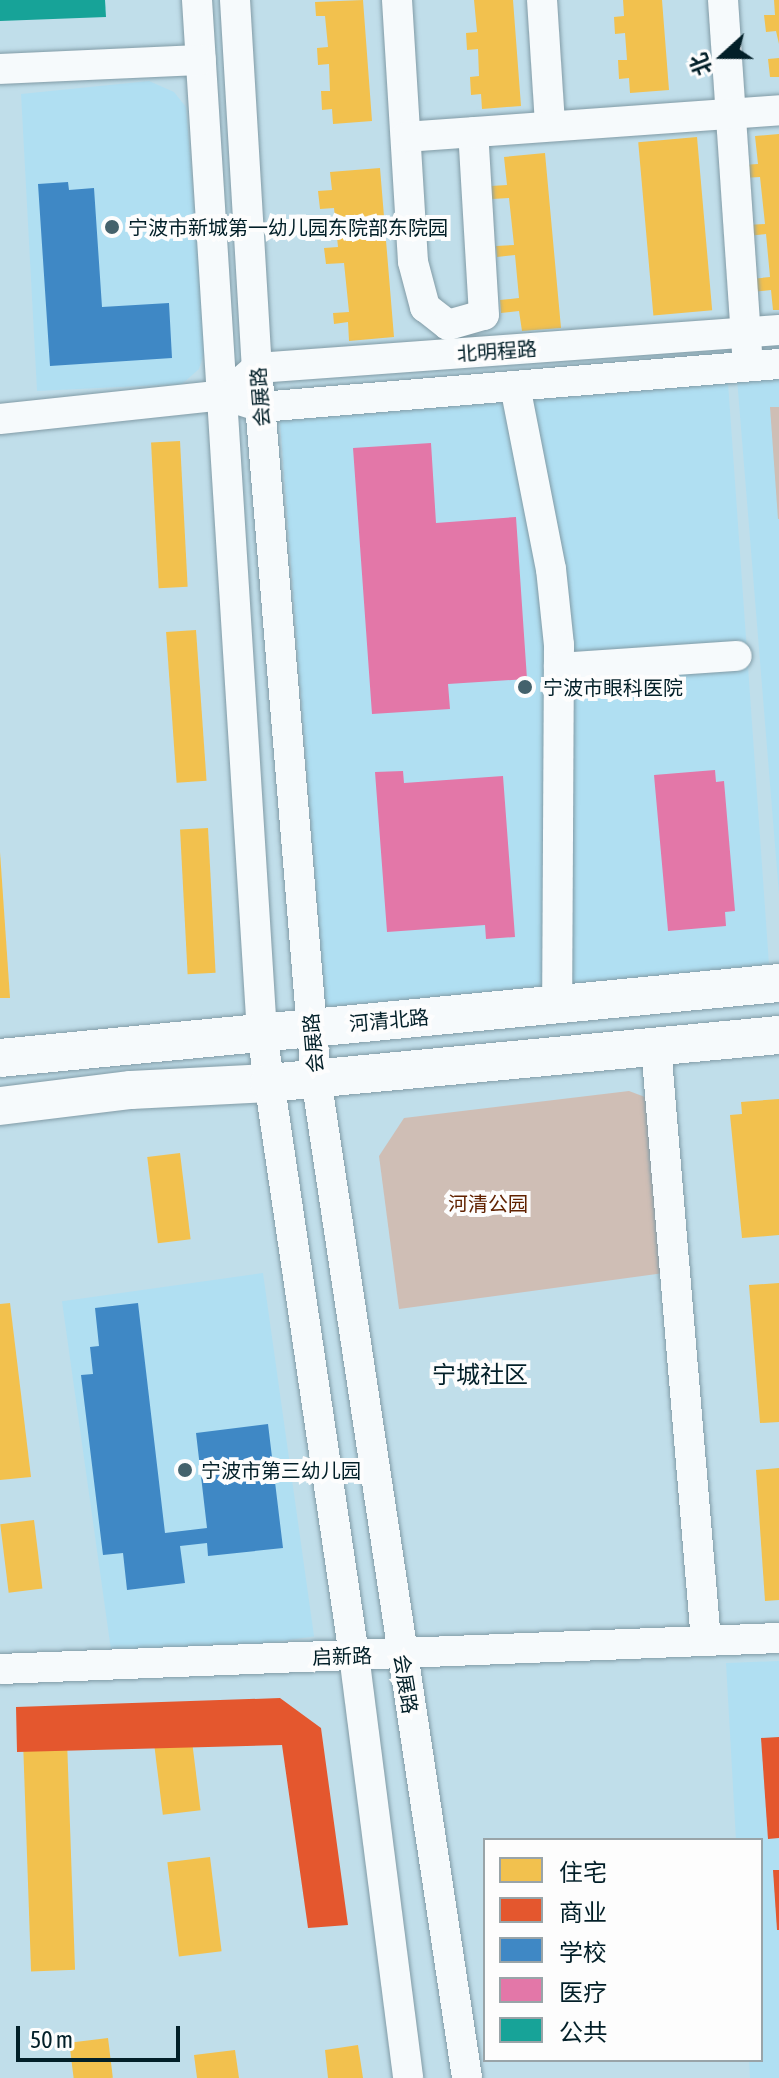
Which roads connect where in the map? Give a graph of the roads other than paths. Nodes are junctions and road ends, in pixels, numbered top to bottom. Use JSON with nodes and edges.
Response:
{"nodes":[{"id":1,"x":197,"y":0,"type":"edge"},
{"id":2,"x":235,"y":0,"type":"edge"},
{"id":3,"x":397,"y":0,"type":"edge"},
{"id":4,"x":542,"y":0,"type":"edge"},
{"id":5,"x":723,"y":0,"type":"edge"},
{"id":6,"x":201,"y":60,"type":"junction"},
{"id":7,"x":0,"y":69,"type":"edge"},
{"id":8,"x":779,"y":110,"type":"edge"},
{"id":9,"x":731,"y":114,"type":"junction"},
{"id":10,"x":550,"y":125,"type":"junction"},
{"id":11,"x":473,"y":132,"type":"junction"},
{"id":12,"x":406,"y":137,"type":"junction"},
{"id":13,"x":779,"y":330,"type":"edge"},
{"id":14,"x":746,"y":332,"type":"junction"},
{"id":15,"x":779,"y":364,"type":"edge"},
{"id":16,"x":748,"y":366,"type":"junction"},
{"id":17,"x":257,"y":368,"type":"junction"},
{"id":18,"x":515,"y":386,"type":"junction"},
{"id":19,"x":224,"y":395,"type":"junction"},
{"id":20,"x":261,"y":407,"type":"junction"},
{"id":21,"x":0,"y":419,"type":"edge"},
{"id":22,"x":737,"y":656,"type":"dead end"},
{"id":23,"x":559,"y":668,"type":"junction"},
{"id":24,"x":779,"y":983,"type":"edge"},
{"id":25,"x":557,"y":1004,"type":"junction"},
{"id":26,"x":312,"y":1027,"type":"junction"},
{"id":27,"x":262,"y":1033,"type":"junction"},
{"id":28,"x":779,"y":1035,"type":"edge"},
{"id":29,"x":656,"y":1047,"type":"junction"},
{"id":30,"x":0,"y":1058,"type":"edge"},
{"id":31,"x":316,"y":1078,"type":"junction"},
{"id":32,"x":269,"y":1083,"type":"junction"},
{"id":33,"x":0,"y":1106,"type":"edge"},
{"id":34,"x":779,"y":1638,"type":"edge"},
{"id":35,"x":706,"y":1641,"type":"junction"},
{"id":36,"x":401,"y":1654,"type":"junction"},
{"id":37,"x":354,"y":1655,"type":"junction"},
{"id":38,"x":0,"y":1669,"type":"edge"},
{"id":39,"x":408,"y":2078,"type":"edge"},
{"id":40,"x":467,"y":2078,"type":"edge"}],
"edges":[{"from":1,"to":6,"type":"street","name":"会展路"},
{"from":2,"to":17,"type":"street","name":"会展路"},
{"from":3,"to":12,"type":"street"},
{"from":4,"to":10,"type":"street"},
{"from":5,"to":9,"type":"street"},
{"from":6,"to":7,"type":"street"},
{"from":6,"to":19,"type":"street","name":"会展路"},
{"from":8,"to":9,"type":"street"},
{"from":9,"to":10,"type":"street"},
{"from":9,"to":14,"type":"street"},
{"from":10,"to":11,"type":"street"},
{"from":11,"to":12,"type":"street"},
{"from":11,"to":12,"type":"street"},
{"from":13,"to":14,"type":"street","name":"北明程路"},
{"from":14,"to":16,"type":"street"},
{"from":14,"to":17,"type":"street","name":"北明程路"},
{"from":15,"to":16,"type":"street","name":"北明程路"},
{"from":16,"to":18,"type":"street","name":"北明程路"},
{"from":17,"to":19,"type":"street"},
{"from":17,"to":20,"type":"street","name":"会展路"},
{"from":18,"to":20,"type":"street","name":"北明程路"},
{"from":18,"to":23,"type":"street"},
{"from":19,"to":20,"type":"street","name":"北明程路"},
{"from":19,"to":21,"type":"street","name":"北明程路"},
{"from":19,"to":27,"type":"street","name":"会展路"},
{"from":20,"to":26,"type":"street","name":"会展路"},
{"from":22,"to":23,"type":"street"},
{"from":23,"to":25,"type":"street"},
{"from":24,"to":25,"type":"main road","name":"河清北路"},
{"from":25,"to":26,"type":"main road","name":"河清北路"},
{"from":26,"to":27,"type":"main road","name":"河清北路"},
{"from":26,"to":31,"type":"street","name":"会展路"},
{"from":27,"to":30,"type":"main road","name":"河清北路"},
{"from":27,"to":32,"type":"street","name":"会展路"},
{"from":28,"to":29,"type":"main road"},
{"from":29,"to":31,"type":"main road"},
{"from":29,"to":35,"type":"street"},
{"from":31,"to":32,"type":"main road"},
{"from":31,"to":36,"type":"street","name":"会展路"},
{"from":32,"to":33,"type":"main road"},
{"from":32,"to":37,"type":"street","name":"会展路"},
{"from":34,"to":35,"type":"street","name":"启新路"},
{"from":35,"to":36,"type":"street","name":"启新路"},
{"from":36,"to":37,"type":"street","name":"启新路"},
{"from":36,"to":40,"type":"street","name":"会展路"},
{"from":37,"to":38,"type":"street","name":"启新路"},
{"from":37,"to":39,"type":"street","name":"会展路"}]}
